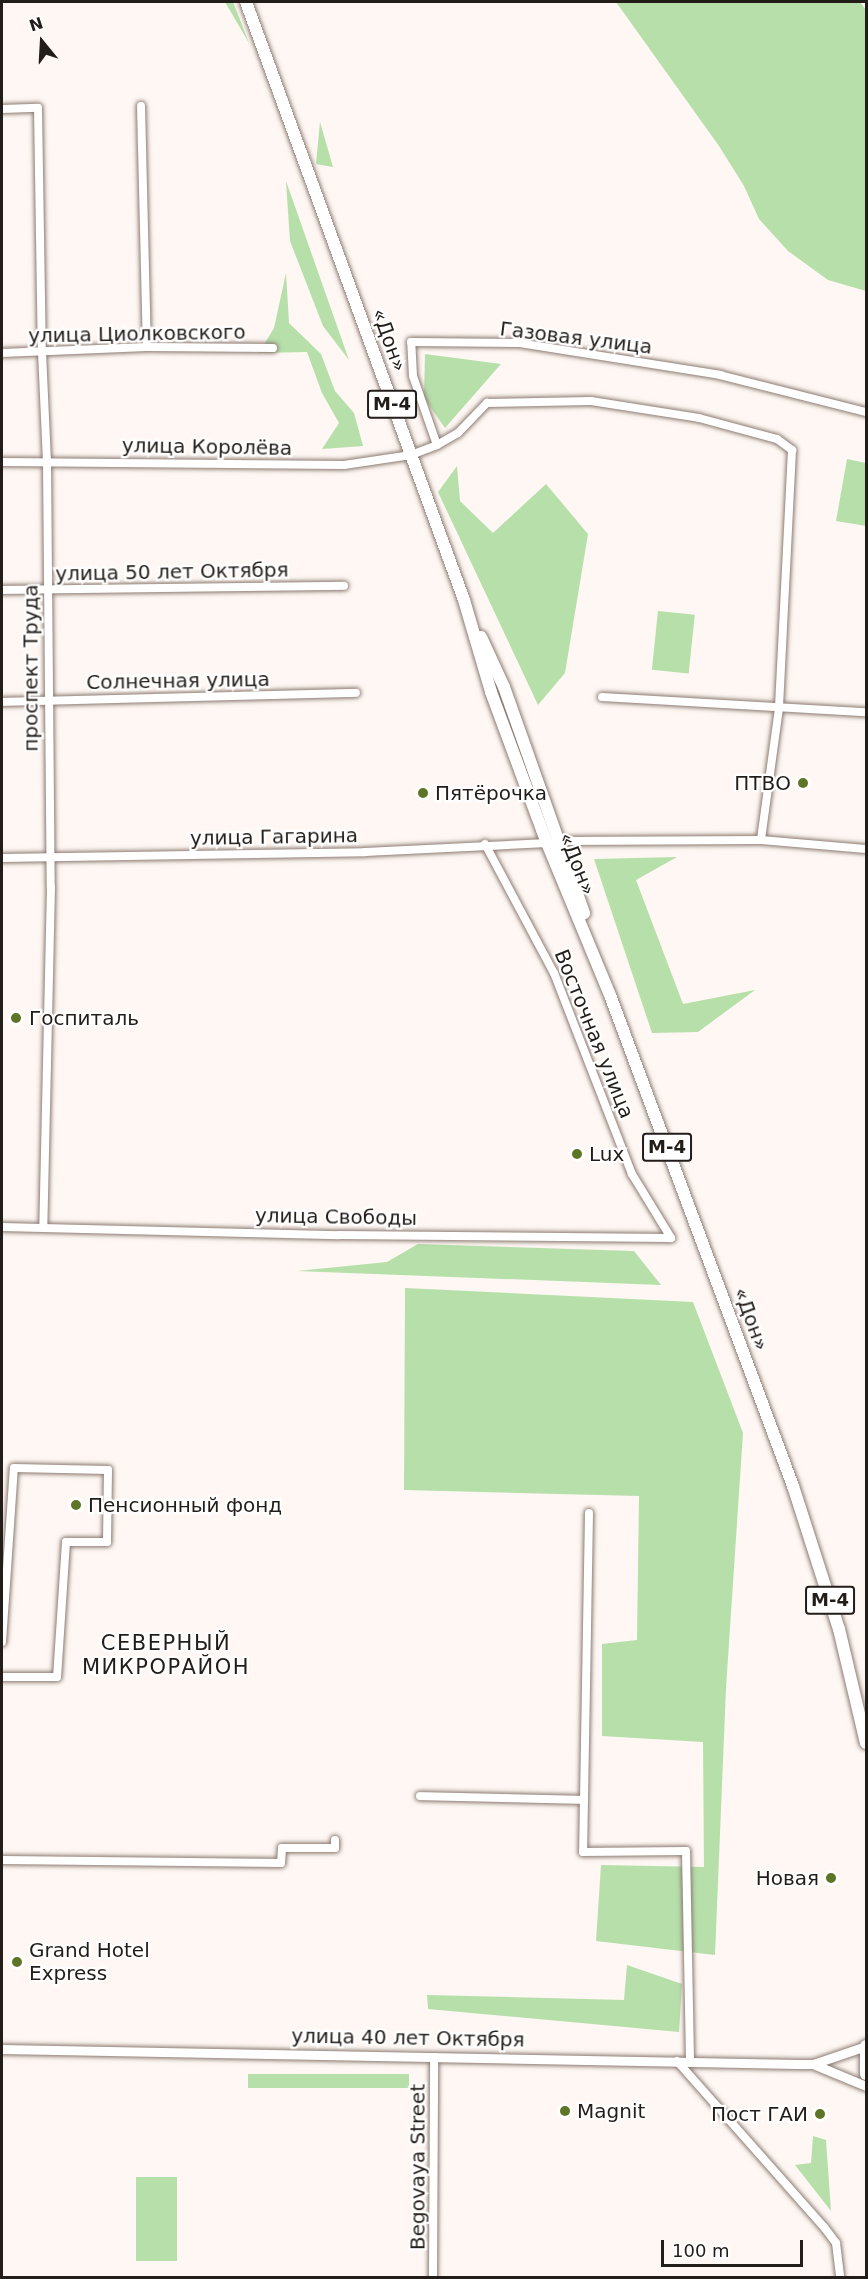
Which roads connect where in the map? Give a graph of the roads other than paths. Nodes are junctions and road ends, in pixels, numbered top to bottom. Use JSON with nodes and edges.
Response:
{"nodes":[{"id":1,"x":246,"y":2,"type":"edge"},
{"id":2,"x":141,"y":106,"type":"dead end"},
{"id":3,"x":2,"y":109,"type":"edge"},
{"id":4,"x":147,"y":347,"type":"junction"},
{"id":5,"x":273,"y":348,"type":"dead end"},
{"id":6,"x":42,"y":352,"type":"junction"},
{"id":7,"x":2,"y":353,"type":"edge"},
{"id":8,"x":867,"y":412,"type":"edge"},
{"id":9,"x":437,"y":445,"type":"junction"},
{"id":10,"x":411,"y":456,"type":"junction"},
{"id":11,"x":46,"y":461,"type":"junction"},
{"id":12,"x":2,"y":462,"type":"edge"},
{"id":13,"x":344,"y":586,"type":"dead end"},
{"id":14,"x":2,"y":590,"type":"edge"},
{"id":15,"x":46,"y":590,"type":"junction"},
{"id":16,"x":464,"y":600,"type":"junction"},
{"id":17,"x":356,"y":693,"type":"dead end"},
{"id":18,"x":602,"y":697,"type":"dead end"},
{"id":19,"x":47,"y":700,"type":"junction"},
{"id":20,"x":2,"y":702,"type":"edge"},
{"id":21,"x":779,"y":708,"type":"junction"},
{"id":22,"x":867,"y":712,"type":"edge"},
{"id":23,"x":761,"y":840,"type":"junction"},
{"id":24,"x":560,"y":841,"type":"junction"},
{"id":25,"x":547,"y":843,"type":"junction"},
{"id":26,"x":485,"y":844,"type":"junction"},
{"id":27,"x":867,"y":849,"type":"edge"},
{"id":28,"x":49,"y":856,"type":"junction"},
{"id":29,"x":2,"y":858,"type":"edge"},
{"id":30,"x":610,"y":995,"type":"junction"},
{"id":31,"x":2,"y":1227,"type":"edge"},
{"id":32,"x":43,"y":1227,"type":"junction"},
{"id":33,"x":671,"y":1238,"type":"joint"},
{"id":34,"x":589,"y":1513,"type":"dead end"},
{"id":35,"x":2,"y":1642,"type":"edge"},
{"id":36,"x":2,"y":1677,"type":"edge"},
{"id":37,"x":867,"y":1743,"type":"edge"},
{"id":38,"x":420,"y":1796,"type":"dead end"},
{"id":39,"x":584,"y":1800,"type":"junction"},
{"id":40,"x":335,"y":1840,"type":"dead end"},
{"id":41,"x":2,"y":1860,"type":"edge"},
{"id":42,"x":866,"y":2046,"type":"edge"},
{"id":43,"x":2,"y":2049,"type":"edge"},
{"id":44,"x":434,"y":2057,"type":"junction"},
{"id":45,"x":677,"y":2061,"type":"junction"},
{"id":46,"x":690,"y":2061,"type":"junction"},
{"id":47,"x":813,"y":2064,"type":"junction"},
{"id":48,"x":867,"y":2074,"type":"edge"},
{"id":49,"x":867,"y":2086,"type":"edge"},
{"id":50,"x":433,"y":2277,"type":"edge"},
{"id":51,"x":840,"y":2277,"type":"edge"}],
"edges":[{"from":1,"to":10,"type":"main road","name":"«Дон»","number":"М-4"},
{"from":2,"to":4,"type":"street"},
{"from":3,"to":6,"type":"street","name":"проспект Труда"},
{"from":4,"to":5,"type":"street","name":"улица Циолковского"},
{"from":4,"to":6,"type":"street","name":"улица Циолковского"},
{"from":6,"to":7,"type":"street","name":"улица Циолковского"},
{"from":6,"to":11,"type":"street","name":"проспект Труда"},
{"from":8,"to":9,"type":"street","name":"Газовая улица"},
{"from":9,"to":10,"type":"street"},
{"from":9,"to":21,"type":"street"},
{"from":10,"to":11,"type":"street","name":"улица Королёва"},
{"from":10,"to":16,"type":"main road","name":"«Дон»","number":"М-4"},
{"from":11,"to":12,"type":"street","name":"улица Королёва"},
{"from":11,"to":15,"type":"street","name":"проспект Труда"},
{"from":13,"to":15,"type":"street","name":"улица 50 лет Октября"},
{"from":14,"to":15,"type":"street","name":"улица 50 лет Октября"},
{"from":15,"to":19,"type":"street","name":"проспект Труда"},
{"from":16,"to":24,"type":"main road"},
{"from":16,"to":25,"type":"main road","name":"«Дон»","number":"М-4"},
{"from":17,"to":19,"type":"street","name":"Солнечная улица"},
{"from":18,"to":21,"type":"street"},
{"from":19,"to":20,"type":"street","name":"Солнечная улица"},
{"from":19,"to":28,"type":"street","name":"проспект Труда"},
{"from":21,"to":22,"type":"street"},
{"from":21,"to":23,"type":"street"},
{"from":23,"to":24,"type":"street"},
{"from":23,"to":27,"type":"street"},
{"from":24,"to":30,"type":"main road"},
{"from":25,"to":26,"type":"street","name":"улица Гагарина"},
{"from":25,"to":30,"type":"main road","name":"«Дон»","number":"М-4"},
{"from":26,"to":28,"type":"street","name":"улица Гагарина"},
{"from":26,"to":33,"type":"street","name":"Восточная улица"},
{"from":28,"to":29,"type":"street","name":"улица Гагарина"},
{"from":28,"to":32,"type":"street","name":"проспект Труда"},
{"from":30,"to":37,"type":"main road","name":"«Дон»","number":"М-4"},
{"from":31,"to":32,"type":"street","name":"улица Свободы"},
{"from":32,"to":33,"type":"street","name":"улица Свободы"},
{"from":34,"to":39,"type":"street"},
{"from":35,"to":36,"type":"street"},
{"from":38,"to":39,"type":"street"},
{"from":39,"to":46,"type":"street"},
{"from":40,"to":41,"type":"street"},
{"from":42,"to":47,"type":"street","name":"улица 40 лет Октября"},
{"from":42,"to":48,"type":"main road"},
{"from":43,"to":44,"type":"street","name":"улица 40 лет Октября"},
{"from":44,"to":45,"type":"street","name":"улица 40 лет Октября"},
{"from":44,"to":50,"type":"street","name":"Begovaya Street"},
{"from":45,"to":46,"type":"street","name":"улица 40 лет Октября"},
{"from":45,"to":51,"type":"street"},
{"from":46,"to":47,"type":"street","name":"улица 40 лет Октября"},
{"from":47,"to":49,"type":"street","name":"улица 40 лет Октября"}]}
